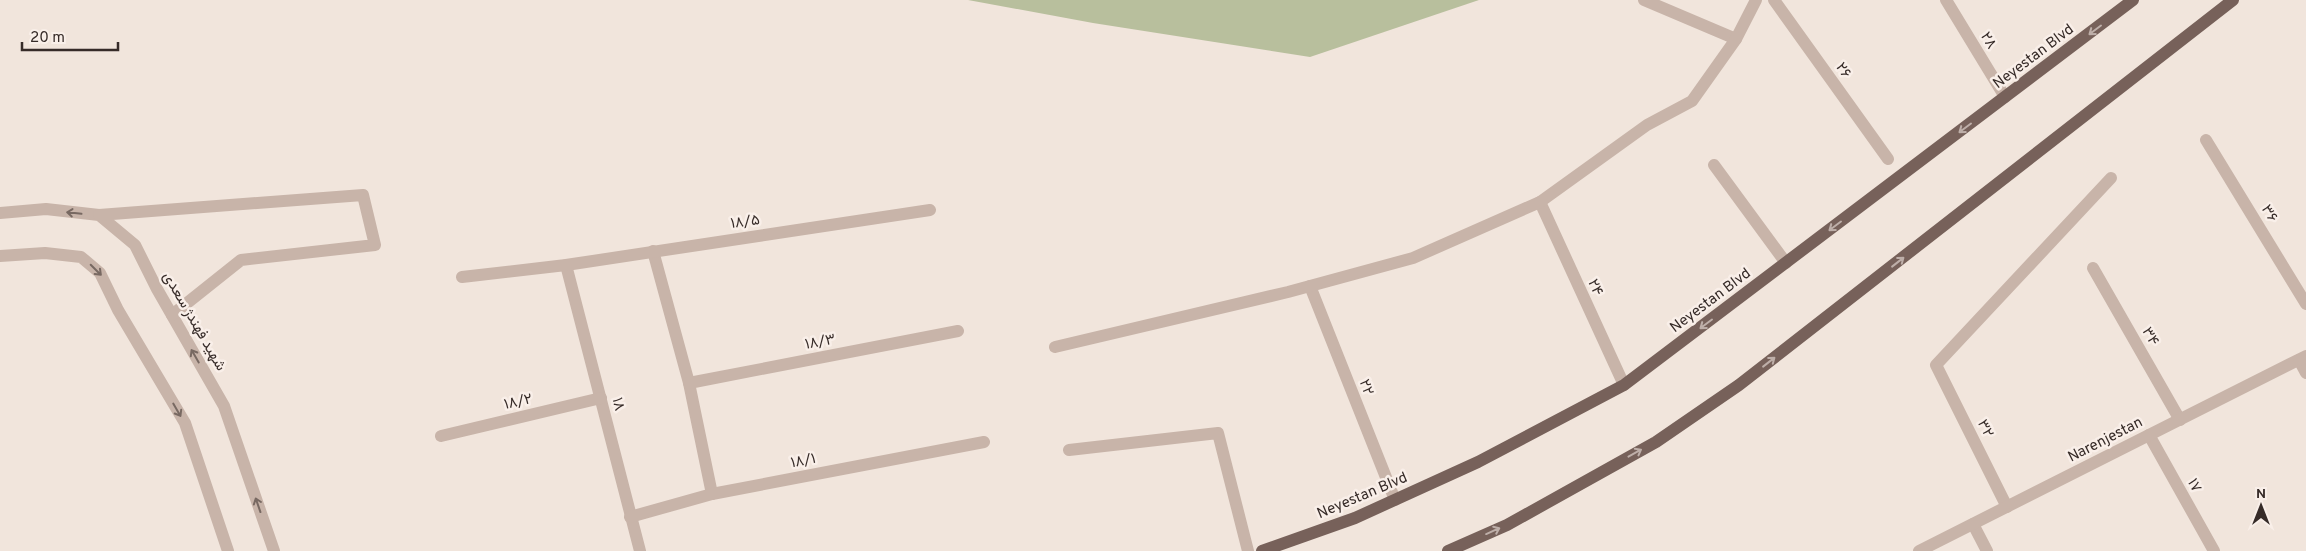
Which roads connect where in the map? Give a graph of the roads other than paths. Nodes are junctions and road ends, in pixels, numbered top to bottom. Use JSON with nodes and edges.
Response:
{"nodes":[{"id":1,"x":1644,"y":0,"type":"edge"},
{"id":2,"x":1756,"y":0,"type":"edge"},
{"id":3,"x":1774,"y":0,"type":"edge"},
{"id":4,"x":1946,"y":0,"type":"edge"},
{"id":5,"x":2133,"y":0,"type":"edge"},
{"id":6,"x":2233,"y":0,"type":"edge"},
{"id":7,"x":1736,"y":39,"type":"junction"},
{"id":8,"x":2005,"y":97,"type":"junction"},
{"id":9,"x":2206,"y":140,"type":"dead end"},
{"id":10,"x":1888,"y":159,"type":"dead end"},
{"id":11,"x":1714,"y":165,"type":"dead end"},
{"id":12,"x":2111,"y":178,"type":"dead end"},
{"id":13,"x":1540,"y":202,"type":"junction"},
{"id":14,"x":930,"y":210,"type":"dead end"},
{"id":15,"x":0,"y":213,"type":"edge"},
{"id":16,"x":99,"y":215,"type":"junction"},
{"id":17,"x":653,"y":251,"type":"junction"},
{"id":18,"x":0,"y":256,"type":"edge"},
{"id":19,"x":1786,"y":263,"type":"junction"},
{"id":20,"x":566,"y":265,"type":"junction"},
{"id":21,"x":2093,"y":268,"type":"dead end"},
{"id":22,"x":462,"y":277,"type":"dead end"},
{"id":23,"x":1310,"y":286,"type":"junction"},
{"id":24,"x":2306,"y":304,"type":"edge"},
{"id":25,"x":172,"y":315,"type":"junction"},
{"id":26,"x":958,"y":331,"type":"dead end"},
{"id":27,"x":1055,"y":347,"type":"dead end"},
{"id":28,"x":2302,"y":358,"type":"edge"},
{"id":29,"x":2306,"y":373,"type":"edge"},
{"id":30,"x":689,"y":383,"type":"junction"},
{"id":31,"x":1624,"y":385,"type":"junction"},
{"id":32,"x":601,"y":398,"type":"junction"},
{"id":33,"x":2180,"y":420,"type":"junction"},
{"id":34,"x":2149,"y":435,"type":"junction"},
{"id":35,"x":441,"y":436,"type":"dead end"},
{"id":36,"x":984,"y":442,"type":"dead end"},
{"id":37,"x":1069,"y":450,"type":"dead end"},
{"id":38,"x":712,"y":494,"type":"junction"},
{"id":39,"x":1394,"y":500,"type":"junction"},
{"id":40,"x":2007,"y":506,"type":"junction"},
{"id":41,"x":630,"y":517,"type":"junction"},
{"id":42,"x":1973,"y":524,"type":"junction"},
{"id":43,"x":228,"y":551,"type":"edge"},
{"id":44,"x":274,"y":551,"type":"edge"},
{"id":45,"x":640,"y":551,"type":"edge"},
{"id":46,"x":1248,"y":551,"type":"edge"},
{"id":47,"x":1262,"y":551,"type":"edge"},
{"id":48,"x":1448,"y":551,"type":"edge"},
{"id":49,"x":1919,"y":551,"type":"edge"},
{"id":50,"x":1987,"y":551,"type":"edge"},
{"id":51,"x":2214,"y":551,"type":"edge"}],
"edges":[{"from":1,"to":7,"type":"street"},
{"from":2,"to":7,"type":"street"},
{"from":3,"to":10,"type":"street","name":"۲۶"},
{"from":4,"to":8,"type":"street","name":"۲۸"},
{"from":5,"to":8,"type":"main road","name":"Neyestan Blvd","one_way":true},
{"from":48,"to":6,"type":"main road","one_way":true},
{"from":7,"to":13,"type":"street"},
{"from":8,"to":19,"type":"main road","name":"Neyestan Blvd","one_way":true},
{"from":9,"to":24,"type":"street","name":"۳۶"},
{"from":11,"to":19,"type":"street"},
{"from":12,"to":40,"type":"street","name":"۳۲"},
{"from":13,"to":23,"type":"street"},
{"from":13,"to":31,"type":"street","name":"۲۴"},
{"from":14,"to":17,"type":"street","name":"۱۸/۵"},
{"from":16,"to":15,"type":"street","one_way":true},
{"from":16,"to":25,"type":"street","name":"شهید فهندژ سعدی"},
{"from":16,"to":25,"type":"street"},
{"from":17,"to":20,"type":"street","name":"۱۸/۵"},
{"from":17,"to":30,"type":"street"},
{"from":18,"to":43,"type":"street","one_way":true},
{"from":19,"to":31,"type":"main road","name":"Neyestan Blvd","one_way":true},
{"from":20,"to":22,"type":"street","name":"۱۸/۵"},
{"from":20,"to":32,"type":"street","name":"۱۸"},
{"from":21,"to":33,"type":"street","name":"۳۴"},
{"from":23,"to":27,"type":"street"},
{"from":23,"to":39,"type":"street","name":"۲۲"},
{"from":44,"to":25,"type":"street","name":"شهید فهندژ سعدی","one_way":true},
{"from":26,"to":30,"type":"street","name":"۱۸/۳"},
{"from":28,"to":29,"type":"street"},
{"from":28,"to":33,"type":"street","name":"Narenjestan"},
{"from":30,"to":38,"type":"street"},
{"from":31,"to":39,"type":"main road","name":"Neyestan Blvd"},
{"from":32,"to":35,"type":"street","name":"۱۸/۲"},
{"from":32,"to":41,"type":"street","name":"۱۸"},
{"from":33,"to":34,"type":"street","name":"Narenjestan"},
{"from":34,"to":40,"type":"street","name":"Narenjestan"},
{"from":34,"to":51,"type":"street","name":"۱۷"},
{"from":36,"to":38,"type":"street","name":"۱۸/۱"},
{"from":37,"to":46,"type":"street"},
{"from":38,"to":41,"type":"street","name":"۱۸/۱"},
{"from":39,"to":47,"type":"main road","name":"Neyestan Blvd"},
{"from":40,"to":42,"type":"street","name":"Narenjestan"},
{"from":41,"to":45,"type":"street","name":"۱۸"},
{"from":42,"to":49,"type":"street","name":"Narenjestan"},
{"from":42,"to":50,"type":"street"}]}
